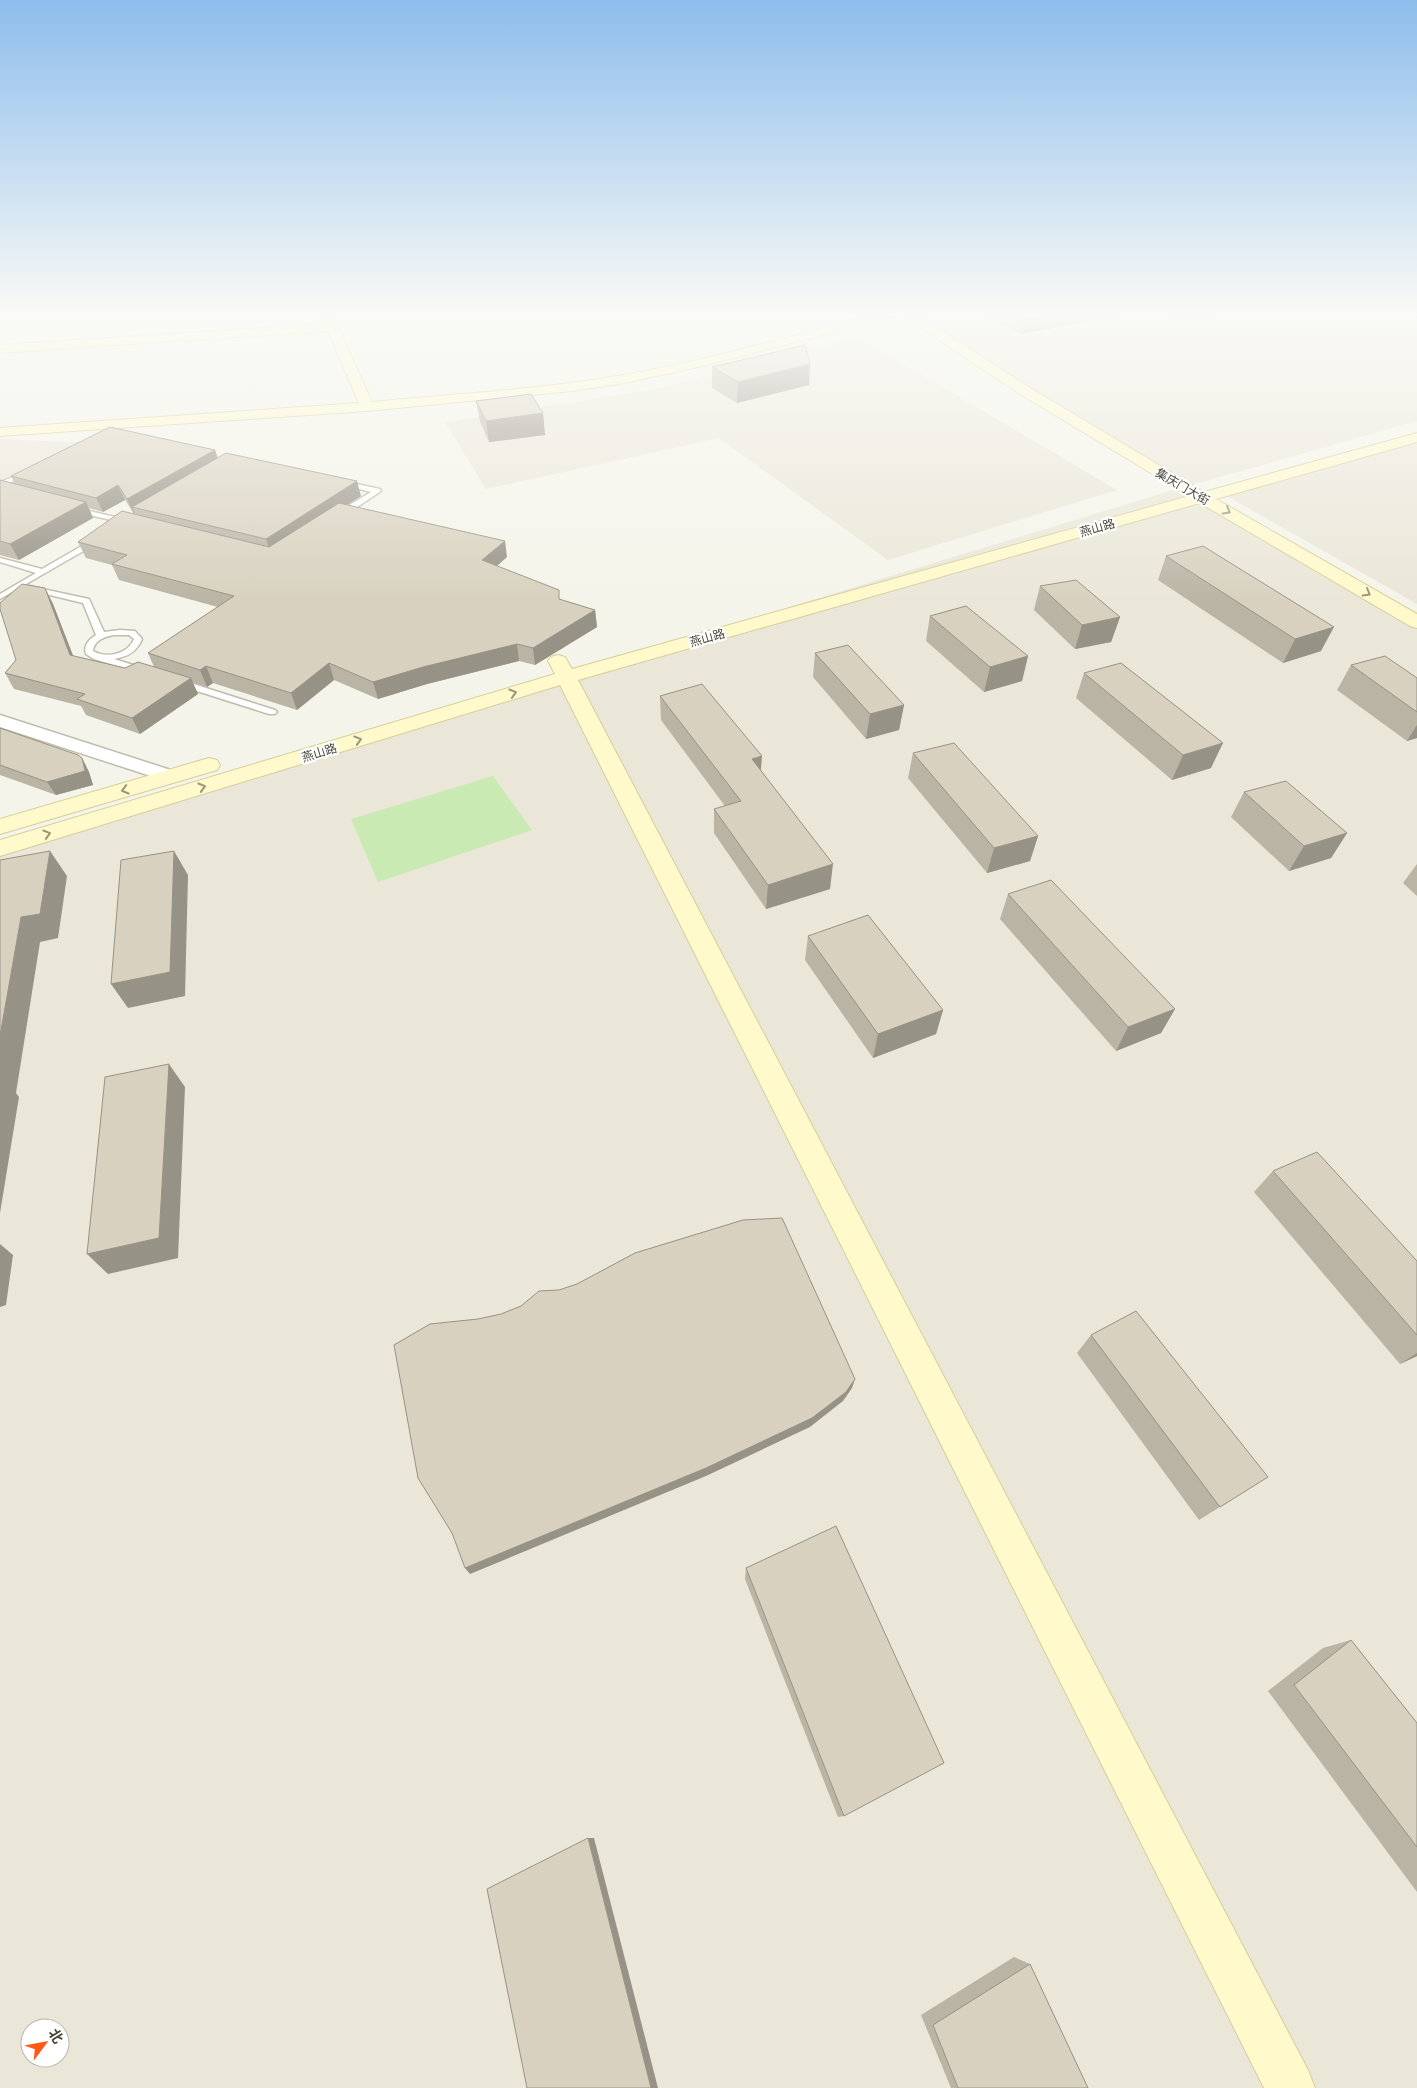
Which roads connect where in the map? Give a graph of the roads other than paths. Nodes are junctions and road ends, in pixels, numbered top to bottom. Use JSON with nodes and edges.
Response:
{"nodes":[{"id":1,"x":346,"y":408,"type":"edge"},
{"id":2,"x":1054,"y":408,"type":"edge"},
{"id":3,"x":1417,"y":421,"type":"edge"},
{"id":4,"x":0,"y":432,"type":"edge"},
{"id":5,"x":1417,"y":437,"type":"edge"},
{"id":6,"x":37,"y":469,"type":"edge"},
{"id":7,"x":339,"y":483,"type":"edge"},
{"id":8,"x":0,"y":485,"type":"edge"},
{"id":9,"x":1184,"y":487,"type":"junction"},
{"id":10,"x":0,"y":490,"type":"edge"},
{"id":11,"x":1209,"y":490,"type":"junction"},
{"id":12,"x":9,"y":492,"type":"edge"},
{"id":13,"x":65,"y":506,"type":"edge"},
{"id":14,"x":336,"y":517,"type":"edge"},
{"id":15,"x":138,"y":522,"type":"edge"},
{"id":16,"x":130,"y":523,"type":"junction"},
{"id":17,"x":121,"y":528,"type":"edge"},
{"id":18,"x":104,"y":538,"type":"edge"},
{"id":19,"x":0,"y":560,"type":"edge"},
{"id":20,"x":43,"y":572,"type":"junction"},
{"id":21,"x":1383,"y":584,"type":"dead end"},
{"id":22,"x":19,"y":586,"type":"junction"},
{"id":23,"x":0,"y":597,"type":"edge"},
{"id":24,"x":1417,"y":622,"type":"edge"},
{"id":25,"x":101,"y":636,"type":"junction"},
{"id":26,"x":97,"y":657,"type":"junction"},
{"id":27,"x":562,"y":669,"type":"junction"},
{"id":28,"x":152,"y":674,"type":"edge"},
{"id":29,"x":501,"y":678,"type":"dead end"},
{"id":30,"x":171,"y":680,"type":"edge"},
{"id":31,"x":272,"y":712,"type":"edge"},
{"id":32,"x":0,"y":721,"type":"edge"},
{"id":33,"x":227,"y":760,"type":"dead end"},
{"id":34,"x":170,"y":776,"type":"junction"},
{"id":35,"x":0,"y":827,"type":"edge"},
{"id":36,"x":0,"y":848,"type":"edge"},
{"id":37,"x":1290,"y":2088,"type":"edge"}],
"edges":[{"from":1,"to":4,"type":"street"},
{"from":2,"to":9,"type":"street","name":"集庆门大街"},
{"from":3,"to":11,"type":"street","name":"燕山路"},
{"from":5,"to":11,"type":"street","name":"燕山路"},
{"from":6,"to":8,"type":"lane"},
{"from":7,"to":14,"type":"lane"},
{"from":9,"to":11,"type":"street","name":"燕山路"},
{"from":9,"to":27,"type":"street","name":"燕山路"},
{"from":10,"to":12,"type":"lane"},
{"from":11,"to":21,"type":"street","name":"集庆门大街"},
{"from":11,"to":24,"type":"street","name":"集庆门大街","one_way":true},
{"from":11,"to":27,"type":"street","name":"燕山路"},
{"from":13,"to":16,"type":"lane"},
{"from":15,"to":16,"type":"lane"},
{"from":16,"to":17,"type":"lane"},
{"from":18,"to":20,"type":"lane"},
{"from":19,"to":20,"type":"lane"},
{"from":20,"to":22,"type":"lane"},
{"from":22,"to":23,"type":"lane"},
{"from":22,"to":25,"type":"lane"},
{"from":25,"to":26,"type":"lane"},
{"from":25,"to":26,"type":"lane"},
{"from":26,"to":28,"type":"lane"},
{"from":27,"to":29,"type":"street","name":"燕山路"},
{"from":36,"to":27,"type":"street","name":"燕山路","one_way":true},
{"from":27,"to":37,"type":"street"},
{"from":30,"to":31,"type":"lane"},
{"from":32,"to":34,"type":"street"},
{"from":33,"to":34,"type":"street"},
{"from":34,"to":35,"type":"street","one_way":true}]}
